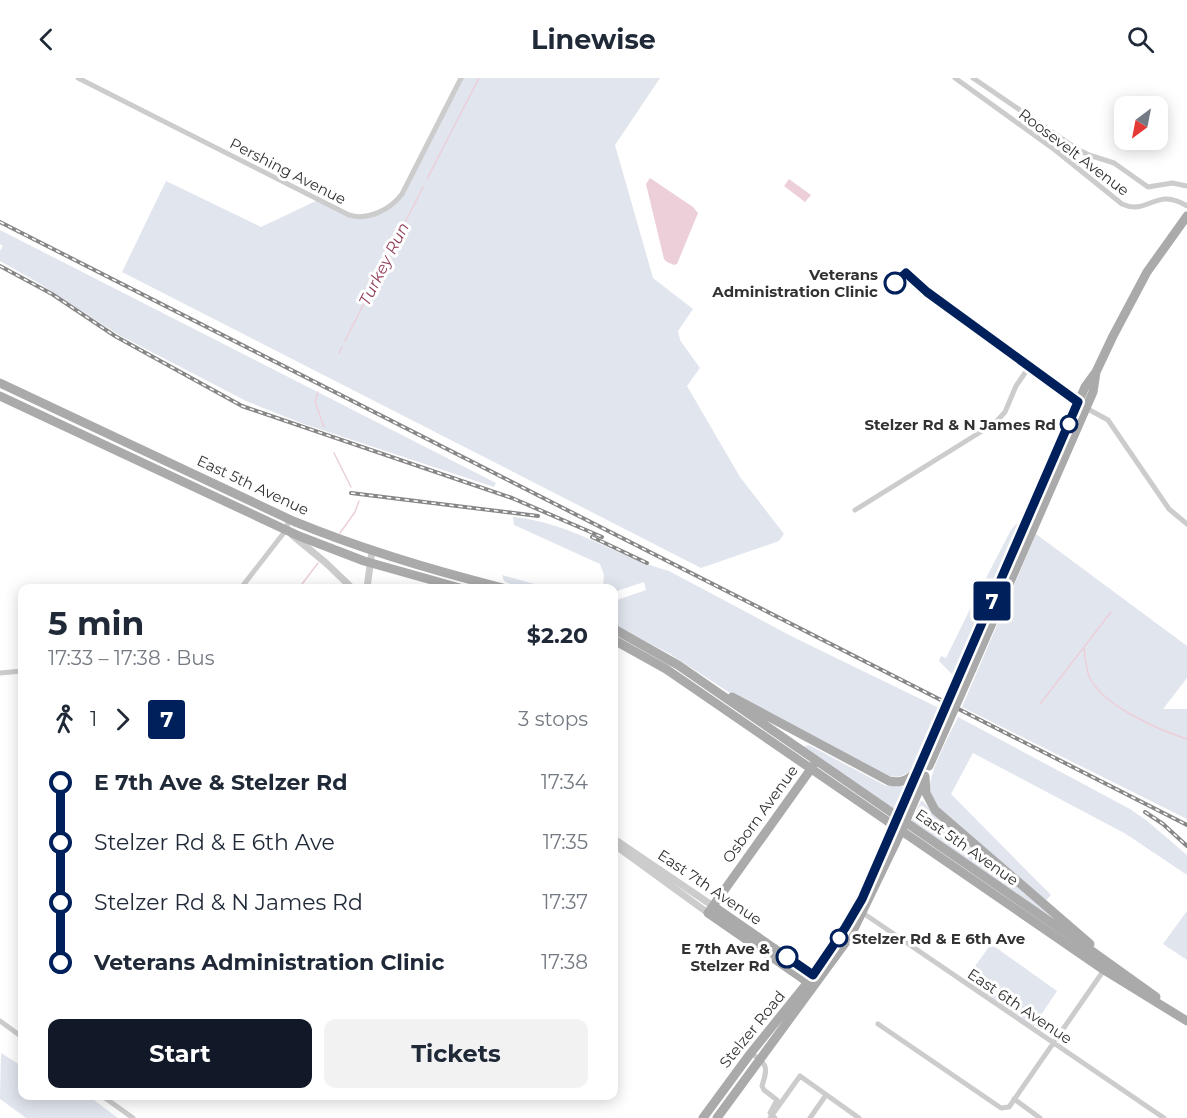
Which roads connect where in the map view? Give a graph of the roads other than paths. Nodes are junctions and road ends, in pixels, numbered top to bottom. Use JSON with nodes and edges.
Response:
{"nodes":[{"id":1,"x":78,"y":78,"type":"edge"},
{"id":2,"x":461,"y":78,"type":"edge"},
{"id":3,"x":956,"y":78,"type":"edge"},
{"id":4,"x":973,"y":78,"type":"edge"},
{"id":5,"x":1187,"y":186,"type":"edge"},
{"id":6,"x":1187,"y":206,"type":"edge"},
{"id":7,"x":1187,"y":216,"type":"edge"},
{"id":8,"x":0,"y":384,"type":"edge"},
{"id":9,"x":0,"y":396,"type":"edge"},
{"id":10,"x":1082,"y":405,"type":"junction"},
{"id":11,"x":855,"y":510,"type":"dead end"},
{"id":12,"x":289,"y":519,"type":"junction"},
{"id":13,"x":1187,"y":524,"type":"edge"},
{"id":14,"x":286,"y":530,"type":"junction"},
{"id":15,"x":372,"y":551,"type":"junction"},
{"id":16,"x":370,"y":563,"type":"junction"},
{"id":17,"x":244,"y":584,"type":"edge"},
{"id":18,"x":348,"y":584,"type":"edge"},
{"id":19,"x":367,"y":584,"type":"edge"},
{"id":20,"x":446,"y":584,"type":"edge"},
{"id":21,"x":488,"y":584,"type":"edge"},
{"id":22,"x":618,"y":631,"type":"edge"},
{"id":23,"x":618,"y":641,"type":"edge"},
{"id":24,"x":678,"y":665,"type":"junction"},
{"id":25,"x":18,"y":671,"type":"edge"},
{"id":26,"x":0,"y":673,"type":"edge"},
{"id":27,"x":814,"y":766,"type":"junction"},
{"id":28,"x":924,"y":769,"type":"junction"},
{"id":29,"x":618,"y":842,"type":"edge"},
{"id":30,"x":892,"y":842,"type":"junction"},
{"id":31,"x":618,"y":847,"type":"edge"},
{"id":32,"x":710,"y":909,"type":"junction"},
{"id":33,"x":863,"y":913,"type":"junction"},
{"id":34,"x":780,"y":962,"type":"junction"},
{"id":35,"x":1106,"y":967,"type":"junction"},
{"id":36,"x":814,"y":981,"type":"junction"},
{"id":37,"x":796,"y":999,"type":"junction"},
{"id":38,"x":1183,"y":1019,"type":"edge"},
{"id":39,"x":0,"y":1021,"type":"edge"},
{"id":40,"x":878,"y":1024,"type":"dead end"},
{"id":41,"x":18,"y":1034,"type":"edge"},
{"id":42,"x":1053,"y":1043,"type":"junction"},
{"id":43,"x":751,"y":1053,"type":"junction"},
{"id":44,"x":760,"y":1060,"type":"junction"},
{"id":45,"x":826,"y":1095,"type":"junction"},
{"id":46,"x":1014,"y":1099,"type":"junction"},
{"id":47,"x":108,"y":1100,"type":"edge"},
{"id":48,"x":851,"y":1116,"type":"edge"},
{"id":49,"x":772,"y":1117,"type":"edge"},
{"id":50,"x":133,"y":1118,"type":"edge"},
{"id":51,"x":703,"y":1118,"type":"edge"},
{"id":52,"x":717,"y":1118,"type":"edge"},
{"id":53,"x":810,"y":1118,"type":"edge"},
{"id":54,"x":859,"y":1118,"type":"edge"},
{"id":55,"x":1040,"y":1118,"type":"edge"},
{"id":56,"x":1164,"y":1118,"type":"edge"}],
"edges":[{"from":1,"to":2,"type":"street","name":"Pershing Avenue"},
{"from":3,"to":6,"type":"street","name":"Roosevelt Avenue"},
{"from":4,"to":5,"type":"street","name":"Roosevelt Avenue"},
{"from":7,"to":10,"type":"main road","name":"Stelzer Road"},
{"from":8,"to":12,"type":"main road","name":"East 5th Avenue"},
{"from":9,"to":14,"type":"main road","name":"East 5th Avenue"},
{"from":10,"to":11,"type":"street"},
{"from":10,"to":13,"type":"street"},
{"from":10,"to":28,"type":"main road","name":"Stelzer Road","bridge":true},
{"from":12,"to":14,"type":"street"},
{"from":12,"to":15,"type":"main road","name":"East 5th Avenue"},
{"from":14,"to":16,"type":"main road","name":"East 5th Avenue"},
{"from":14,"to":17,"type":"street"},
{"from":14,"to":18,"type":"street"},
{"from":15,"to":16,"type":"street"},
{"from":15,"to":21,"type":"main road","name":"East 5th Avenue"},
{"from":16,"to":19,"type":"street"},
{"from":16,"to":20,"type":"main road","name":"East 5th Avenue"},
{"from":22,"to":24,"type":"main road","name":"East 5th Avenue"},
{"from":23,"to":27,"type":"main road","name":"East 5th Avenue"},
{"from":24,"to":27,"type":"main road","name":"East 5th Avenue"},
{"from":24,"to":28,"type":"main road"},
{"from":25,"to":26,"type":"street"},
{"from":27,"to":32,"type":"main road","name":"Osborn Avenue"},
{"from":27,"to":35,"type":"main road","name":"East 5th Avenue"},
{"from":28,"to":30,"type":"main road","name":"Stelzer Road","bridge":true},
{"from":28,"to":35,"type":"main road"},
{"from":29,"to":32,"type":"street","name":"East 7th Avenue"},
{"from":30,"to":33,"type":"main road","name":"Stelzer Road"},
{"from":30,"to":36,"type":"main road","name":"Stelzer Road"},
{"from":31,"to":32,"type":"street","name":"East 7th Avenue"},
{"from":32,"to":34,"type":"main road","name":"East 7th Avenue"},
{"from":32,"to":36,"type":"main road","name":"East 7th Avenue"},
{"from":33,"to":36,"type":"main road","name":"Stelzer Road"},
{"from":33,"to":42,"type":"street","name":"East 6th Avenue"},
{"from":34,"to":36,"type":"main road","name":"East 7th Avenue"},
{"from":34,"to":37,"type":"main road"},
{"from":35,"to":38,"type":"main road","name":"East 5th Avenue"},
{"from":35,"to":42,"type":"street"},
{"from":36,"to":37,"type":"main road","name":"Stelzer Road"},
{"from":36,"to":44,"type":"main road","name":"Stelzer Road"},
{"from":37,"to":43,"type":"main road","name":"Stelzer Road"},
{"from":39,"to":41,"type":"street"},
{"from":40,"to":46,"type":"street"},
{"from":42,"to":46,"type":"street"},
{"from":42,"to":56,"type":"street","name":"East 6th Avenue"},
{"from":43,"to":44,"type":"street"},
{"from":43,"to":51,"type":"main road","name":"Stelzer Road"},
{"from":44,"to":49,"type":"street"},
{"from":44,"to":52,"type":"main road","name":"Stelzer Road"},
{"from":45,"to":48,"type":"street"},
{"from":45,"to":49,"type":"street"},
{"from":45,"to":53,"type":"street"},
{"from":46,"to":55,"type":"street"},
{"from":47,"to":50,"type":"street"},
{"from":48,"to":54,"type":"street"}]}
